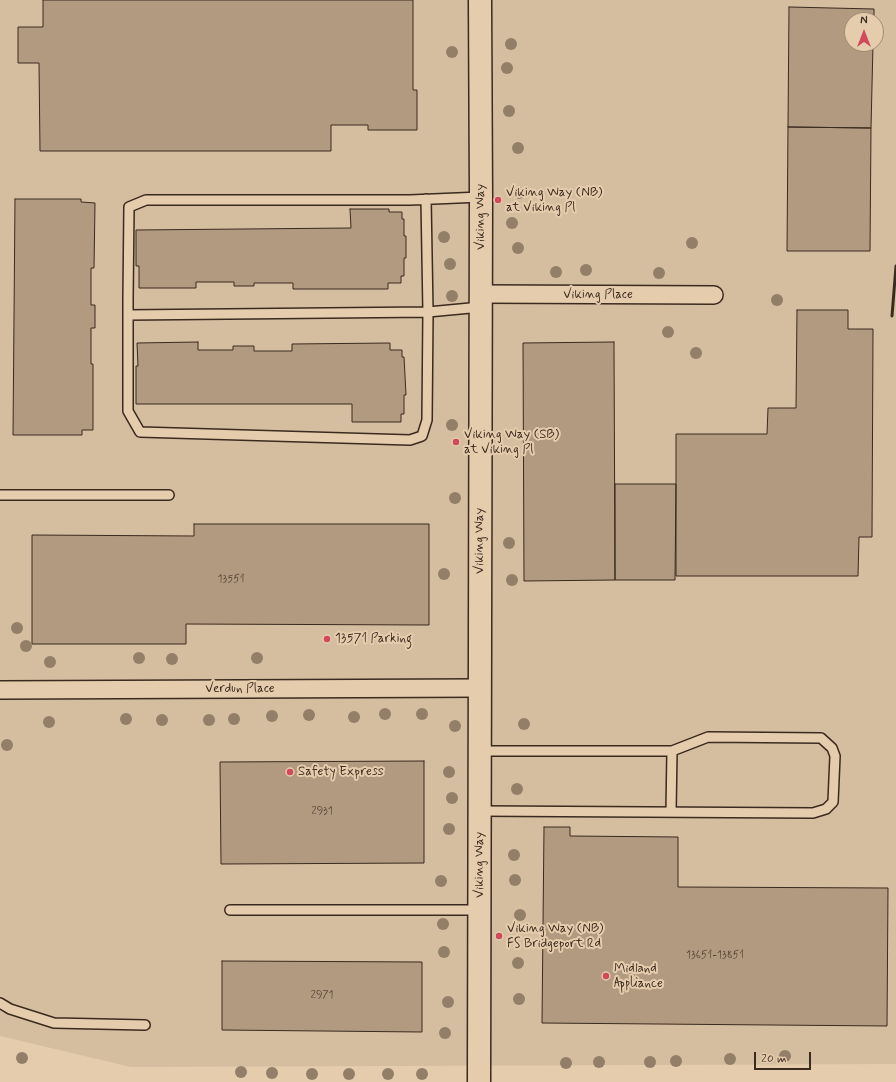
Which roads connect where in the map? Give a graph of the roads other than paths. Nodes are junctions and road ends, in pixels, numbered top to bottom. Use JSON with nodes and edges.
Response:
{"nodes":[{"id":1,"x":480,"y":0,"type":"edge"},
{"id":2,"x":481,"y":197,"type":"junction"},
{"id":3,"x":426,"y":199,"type":"junction"},
{"id":4,"x":714,"y":295,"type":"dead end"},
{"id":5,"x":481,"y":300,"type":"junction"},
{"id":6,"x":428,"y":312,"type":"junction"},
{"id":7,"x":128,"y":315,"type":"junction"},
{"id":8,"x":0,"y":495,"type":"edge"},
{"id":9,"x":169,"y":495,"type":"dead end"},
{"id":10,"x":480,"y":688,"type":"junction"},
{"id":11,"x":0,"y":690,"type":"edge"},
{"id":12,"x":480,"y":751,"type":"junction"},
{"id":13,"x":672,"y":751,"type":"junction"},
{"id":14,"x":480,"y":811,"type":"junction"},
{"id":15,"x":671,"y":812,"type":"junction"},
{"id":16,"x":230,"y":910,"type":"dead end"},
{"id":17,"x":480,"y":910,"type":"junction"},
{"id":18,"x":0,"y":1003,"type":"edge"},
{"id":19,"x":145,"y":1025,"type":"dead end"},
{"id":20,"x":479,"y":1082,"type":"edge"}],
"edges":[{"from":1,"to":2,"type":"street","name":"Viking Way"},
{"from":2,"to":3,"type":"lane"},
{"from":2,"to":5,"type":"street","name":"Viking Way"},
{"from":3,"to":6,"type":"lane"},
{"from":3,"to":7,"type":"lane"},
{"from":4,"to":5,"type":"street","name":"Viking Place"},
{"from":5,"to":6,"type":"lane"},
{"from":5,"to":10,"type":"street","name":"Viking Way"},
{"from":6,"to":7,"type":"lane"},
{"from":6,"to":7,"type":"lane"},
{"from":8,"to":9,"type":"lane"},
{"from":10,"to":11,"type":"street","name":"Verdun Place"},
{"from":10,"to":12,"type":"street","name":"Viking Way"},
{"from":12,"to":13,"type":"lane"},
{"from":12,"to":14,"type":"street","name":"Viking Way"},
{"from":13,"to":15,"type":"lane"},
{"from":13,"to":15,"type":"lane"},
{"from":14,"to":15,"type":"lane"},
{"from":14,"to":17,"type":"street","name":"Viking Way"},
{"from":16,"to":17,"type":"lane"},
{"from":17,"to":20,"type":"street","name":"Viking Way"},
{"from":18,"to":19,"type":"lane"}]}
